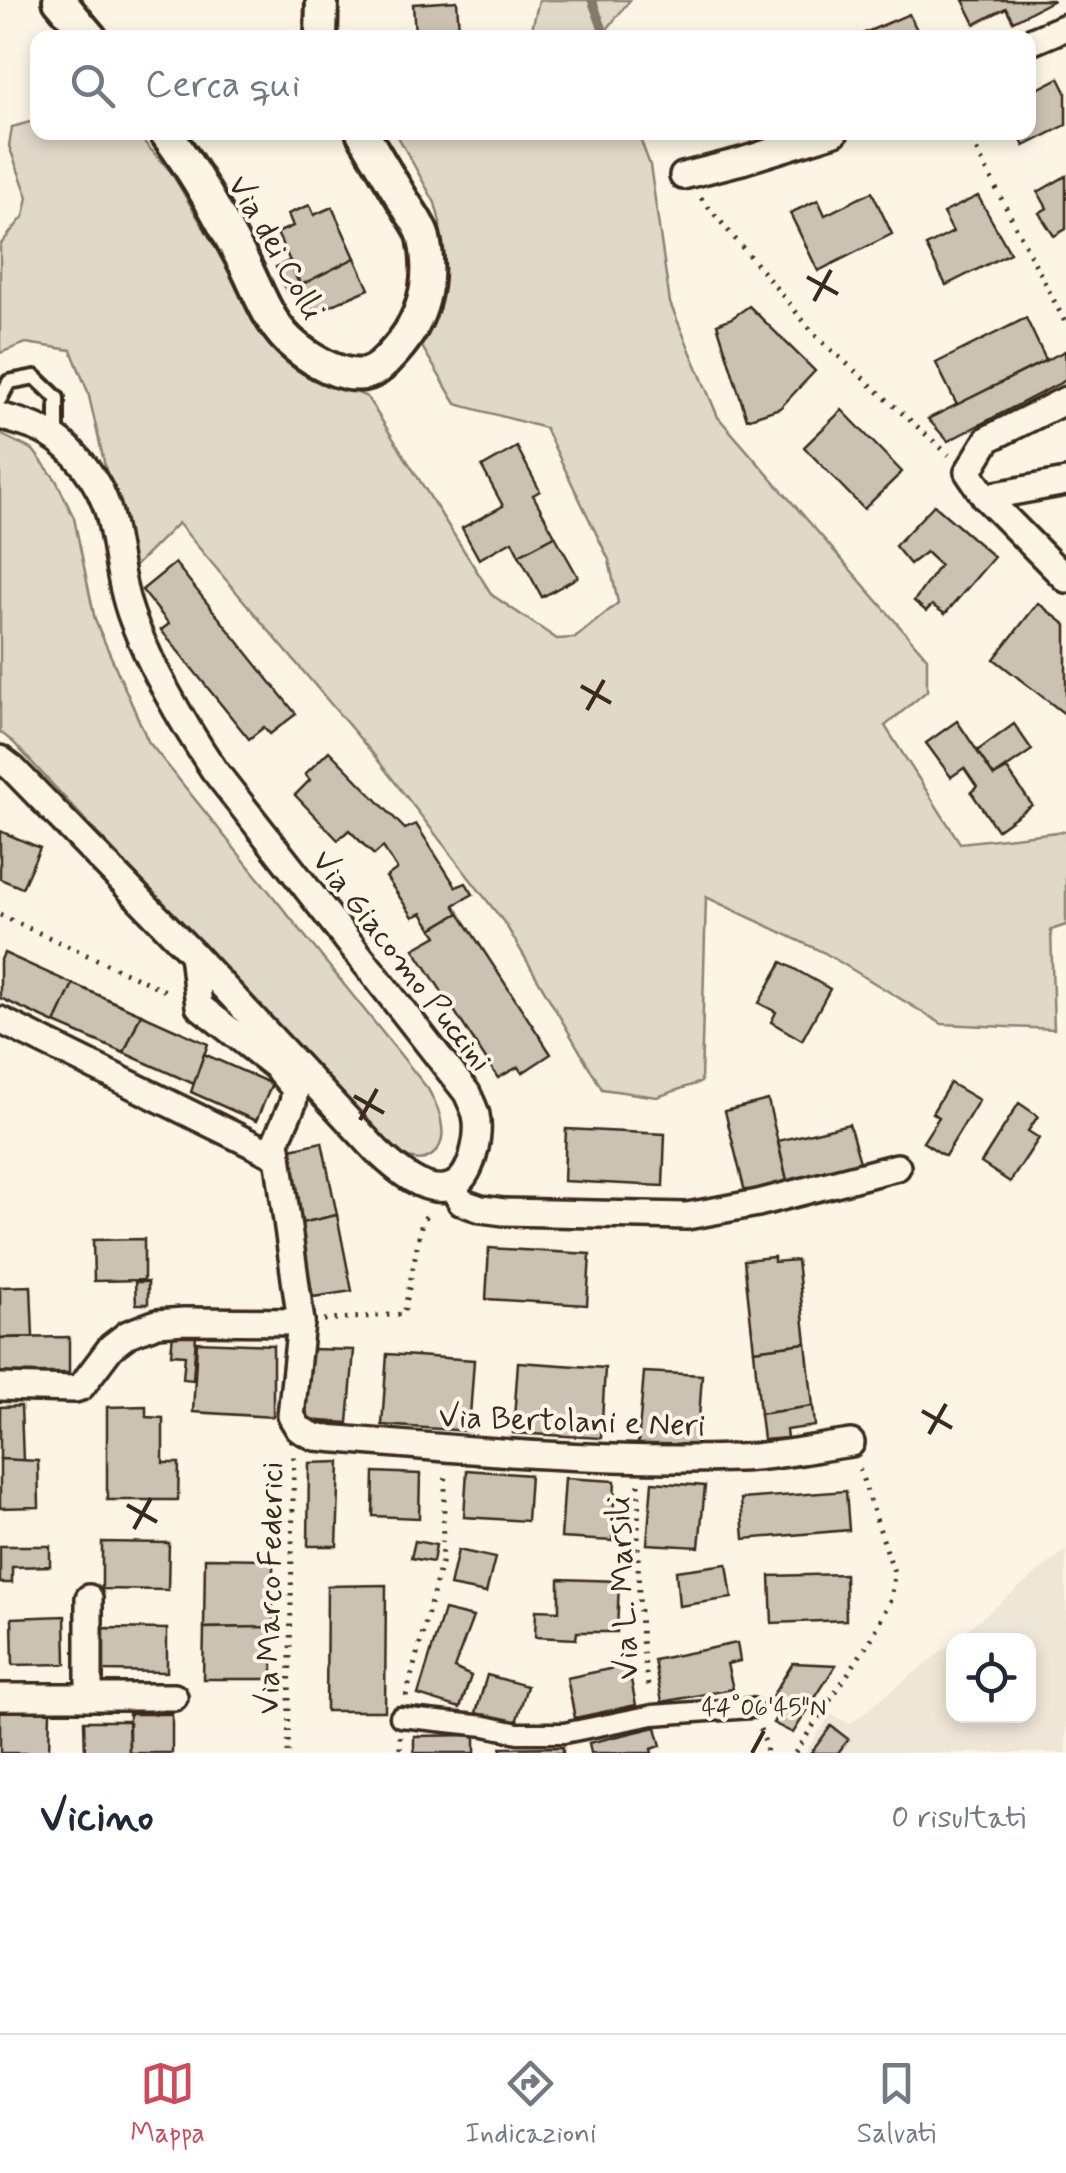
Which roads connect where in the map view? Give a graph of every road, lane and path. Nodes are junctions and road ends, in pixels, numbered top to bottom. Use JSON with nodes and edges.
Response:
{"nodes":[{"id":1,"x":59,"y":0,"type":"edge"},
{"id":2,"x":322,"y":0,"type":"edge"},
{"id":3,"x":1066,"y":26,"type":"edge"},
{"id":4,"x":84,"y":30,"type":"edge"},
{"id":5,"x":322,"y":30,"type":"edge"},
{"id":6,"x":1036,"y":39,"type":"edge"},
{"id":7,"x":172,"y":140,"type":"edge"},
{"id":8,"x":367,"y":140,"type":"edge"},
{"id":9,"x":809,"y":140,"type":"edge"},
{"id":10,"x":970,"y":140,"type":"edge"},
{"id":11,"x":683,"y":176,"type":"joint"},
{"id":12,"x":1066,"y":324,"type":"edge"},
{"id":13,"x":0,"y":399,"type":"edge"},
{"id":14,"x":1066,"y":400,"type":"edge"},
{"id":15,"x":0,"y":416,"type":"edge"},
{"id":16,"x":58,"y":440,"type":"junction"},
{"id":17,"x":968,"y":472,"type":"junction"},
{"id":18,"x":1066,"y":482,"type":"edge"},
{"id":19,"x":985,"y":497,"type":"junction"},
{"id":20,"x":1066,"y":578,"type":"edge"},
{"id":21,"x":0,"y":759,"type":"edge"},
{"id":22,"x":0,"y":915,"type":"edge"},
{"id":23,"x":193,"y":954,"type":"junction"},
{"id":24,"x":198,"y":1006,"type":"junction"},
{"id":25,"x":0,"y":1020,"type":"edge"},
{"id":26,"x":278,"y":1157,"type":"junction"},
{"id":27,"x":897,"y":1167,"type":"dead end"},
{"id":28,"x":453,"y":1186,"type":"junction"},
{"id":29,"x":300,"y":1322,"type":"junction"},
{"id":30,"x":0,"y":1386,"type":"edge"},
{"id":31,"x":294,"y":1424,"type":"junction"},
{"id":32,"x":851,"y":1443,"type":"joint"},
{"id":33,"x":448,"y":1449,"type":"junction"},
{"id":34,"x":640,"y":1459,"type":"junction"},
{"id":35,"x":89,"y":1598,"type":"dead end"},
{"id":36,"x":0,"y":1697,"type":"edge"},
{"id":37,"x":90,"y":1697,"type":"junction"},
{"id":38,"x":174,"y":1697,"type":"dead end"},
{"id":39,"x":751,"y":1708,"type":"dead end"},
{"id":40,"x":654,"y":1715,"type":"junction"},
{"id":41,"x":400,"y":1717,"type":"junction"},
{"id":42,"x":288,"y":1753,"type":"edge"},
{"id":43,"x":400,"y":1753,"type":"edge"},
{"id":44,"x":795,"y":1753,"type":"edge"}],
"edges":[{"from":1,"to":4,"type":"street"},
{"from":2,"to":5,"type":"street"},
{"from":3,"to":6,"type":"street"},
{"from":7,"to":8,"type":"street","name":"Via dei Colli"},
{"from":9,"to":11,"type":"street"},
{"from":10,"to":12,"type":"path"},
{"from":11,"to":17,"type":"path"},
{"from":13,"to":16,"type":"lane"},
{"from":14,"to":17,"type":"street"},
{"from":15,"to":16,"type":"street","name":"Via Giacomo Puccini"},
{"from":16,"to":28,"type":"street","name":"Via Giacomo Puccini"},
{"from":17,"to":19,"type":"street"},
{"from":18,"to":19,"type":"street"},
{"from":19,"to":20,"type":"street"},
{"from":21,"to":23,"type":"street"},
{"from":22,"to":24,"type":"path"},
{"from":23,"to":24,"type":"street"},
{"from":23,"to":28,"type":"street"},
{"from":24,"to":26,"type":"street"},
{"from":25,"to":26,"type":"street"},
{"from":26,"to":29,"type":"street"},
{"from":27,"to":28,"type":"street"},
{"from":28,"to":29,"type":"path"},
{"from":29,"to":30,"type":"street"},
{"from":29,"to":31,"type":"street"},
{"from":31,"to":33,"type":"street","name":"Via Bertolani e Neri"},
{"from":31,"to":42,"type":"path","name":"Via Marco Federici"},
{"from":32,"to":34,"type":"street","name":"Via Bertolani e Neri"},
{"from":32,"to":44,"type":"path"},
{"from":33,"to":34,"type":"street","name":"Via Bertolani e Neri"},
{"from":33,"to":41,"type":"path"},
{"from":34,"to":40,"type":"path","name":"Via L. Marsili"},
{"from":35,"to":37,"type":"street"},
{"from":36,"to":37,"type":"street"},
{"from":37,"to":38,"type":"street"},
{"from":39,"to":40,"type":"street"},
{"from":40,"to":41,"type":"street"},
{"from":41,"to":43,"type":"path"}]}
